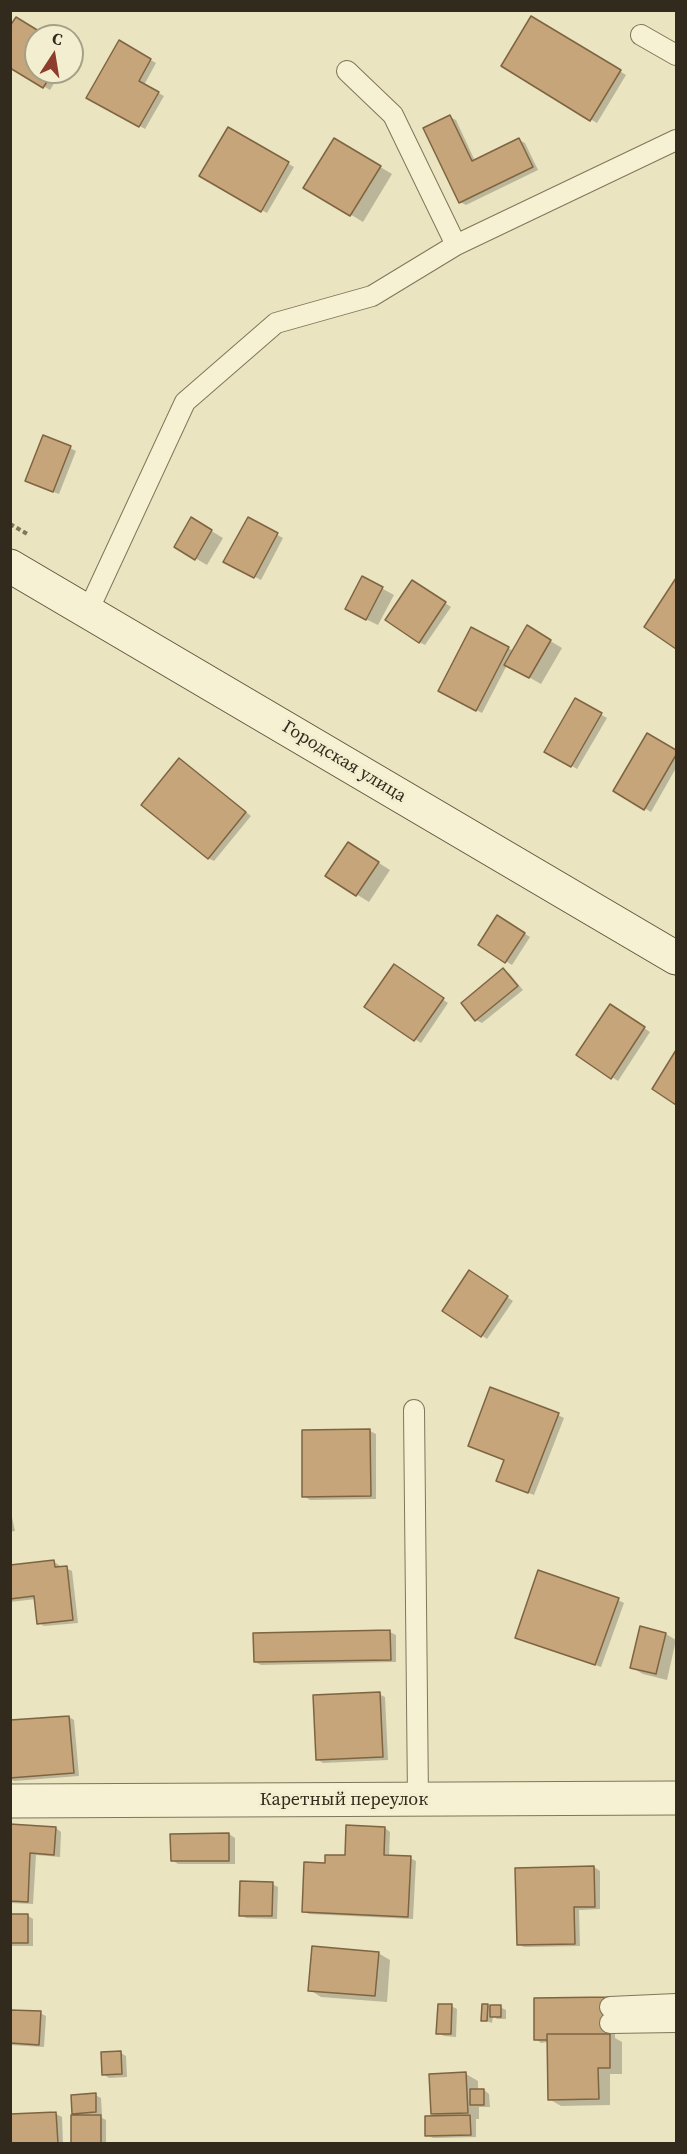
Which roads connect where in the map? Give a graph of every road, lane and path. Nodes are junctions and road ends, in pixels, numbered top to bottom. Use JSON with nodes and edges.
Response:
{"nodes":[{"id":1,"x":641,"y":35,"type":"dead end"},
{"id":2,"x":676,"y":55,"type":"edge"},
{"id":3,"x":347,"y":71,"type":"dead end"},
{"id":4,"x":676,"y":140,"type":"edge"},
{"id":5,"x":456,"y":245,"type":"junction"},
{"id":6,"x":10,"y":566,"type":"edge"},
{"id":7,"x":88,"y":611,"type":"junction"},
{"id":8,"x":676,"y":958,"type":"edge"},
{"id":9,"x":414,"y":1410,"type":"dead end"},
{"id":10,"x":676,"y":1798,"type":"edge"},
{"id":11,"x":418,"y":1800,"type":"junction"},
{"id":12,"x":10,"y":1801,"type":"edge"},
{"id":13,"x":676,"y":2004,"type":"edge"},
{"id":14,"x":676,"y":2022,"type":"edge"}],
"edges":[{"from":1,"to":2,"type":"lane"},
{"from":3,"to":5,"type":"lane"},
{"from":4,"to":5,"type":"lane"},
{"from":5,"to":7,"type":"lane"},
{"from":6,"to":7,"type":"street","name":"Городская улица"},
{"from":7,"to":8,"type":"street","name":"Городская улица"},
{"from":9,"to":11,"type":"lane"},
{"from":10,"to":11,"type":"street","name":"Каретный переулок"},
{"from":11,"to":12,"type":"street","name":"Каретный переулок"},
{"from":13,"to":14,"type":"lane"}]}
